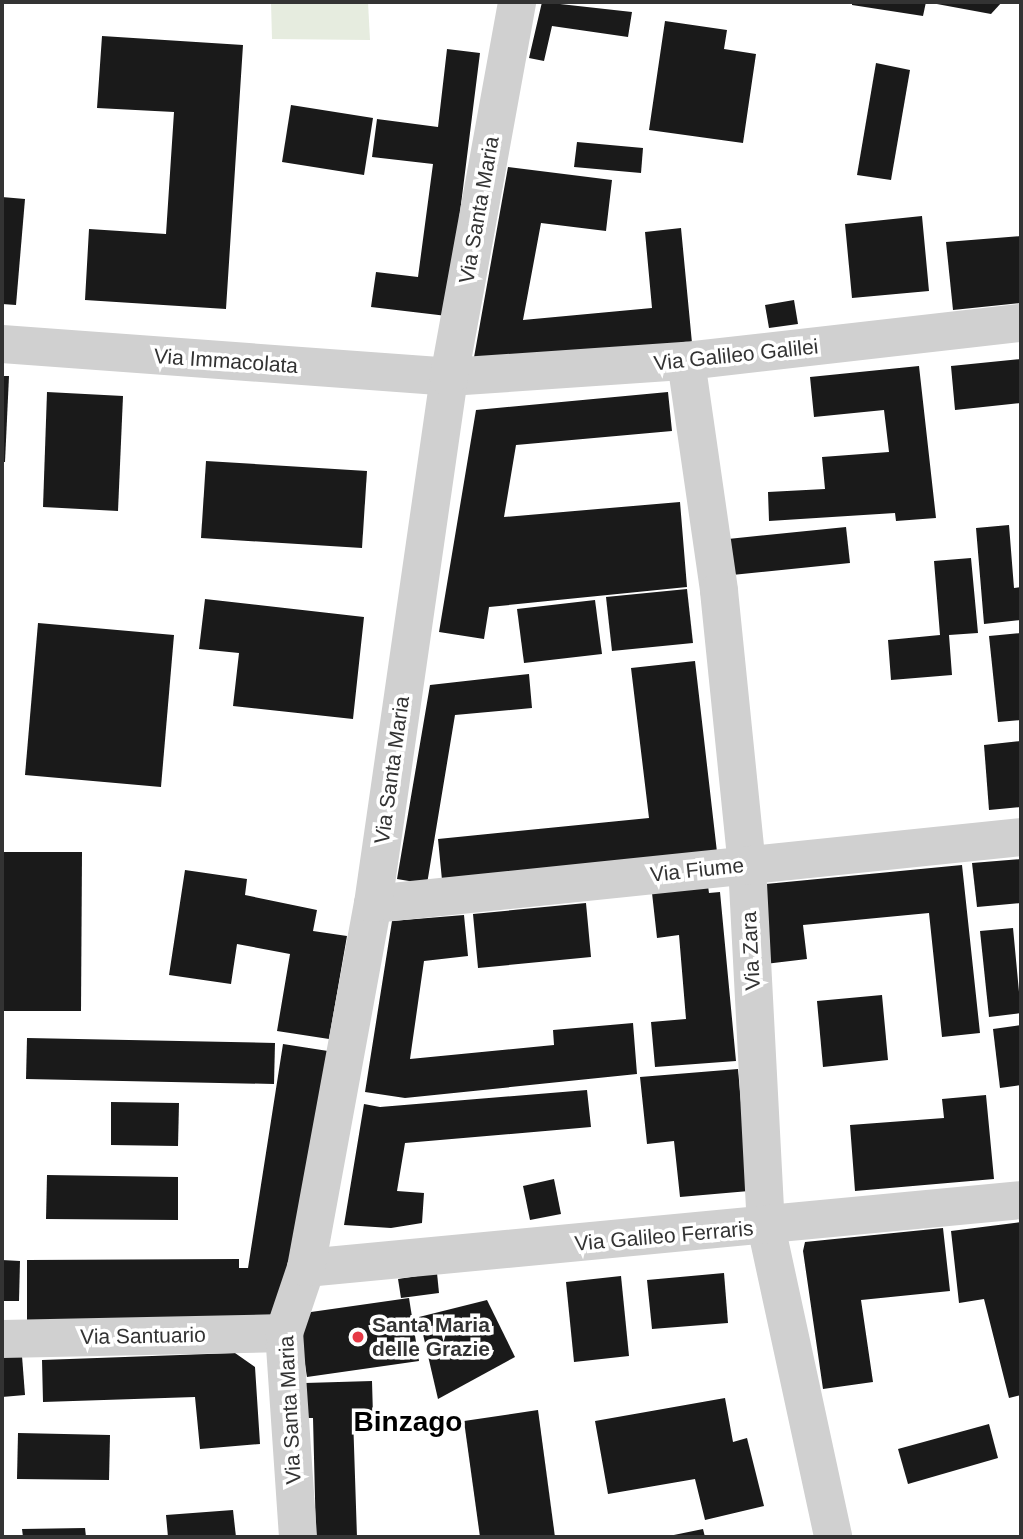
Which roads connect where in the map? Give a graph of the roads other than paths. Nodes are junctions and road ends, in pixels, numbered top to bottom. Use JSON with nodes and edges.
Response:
{"nodes":[{"id":1,"x":517,"y":2,"type":"edge"},
{"id":2,"x":1021,"y":323,"type":"edge"},
{"id":3,"x":2,"y":344,"type":"edge"},
{"id":4,"x":686,"y":361,"type":"junction"},
{"id":5,"x":449,"y":377,"type":"junction"},
{"id":6,"x":1021,"y":836,"type":"edge"},
{"id":7,"x":747,"y":865,"type":"junction"},
{"id":8,"x":373,"y":904,"type":"junction"},
{"id":9,"x":1021,"y":1200,"type":"edge"},
{"id":10,"x":766,"y":1226,"type":"junction"},
{"id":11,"x":306,"y":1268,"type":"junction"},
{"id":12,"x":284,"y":1333,"type":"junction"},
{"id":13,"x":2,"y":1339,"type":"edge"},
{"id":14,"x":298,"y":1537,"type":"edge"},
{"id":15,"x":833,"y":1537,"type":"edge"}],
"edges":[{"from":1,"to":5,"type":"street","name":"Via Santa Maria"},
{"from":2,"to":4,"type":"street","name":"Via Galileo Galilei"},
{"from":3,"to":5,"type":"street","name":"Via Immacolata"},
{"from":4,"to":5,"type":"street","name":"Via Galileo Galilei"},
{"from":4,"to":7,"type":"street","name":"Via Zara"},
{"from":5,"to":8,"type":"street","name":"Via Santa Maria"},
{"from":6,"to":7,"type":"street","name":"Via Fiume"},
{"from":7,"to":8,"type":"street","name":"Via Fiume"},
{"from":7,"to":10,"type":"street","name":"Via Zara"},
{"from":8,"to":11,"type":"street","name":"Via Santa Maria"},
{"from":9,"to":10,"type":"street","name":"Via Galileo Ferraris"},
{"from":10,"to":11,"type":"street","name":"Via Galileo Ferraris"},
{"from":10,"to":15,"type":"street","name":"Via Zara"},
{"from":11,"to":12,"type":"street","name":"Via Santa Maria"},
{"from":12,"to":13,"type":"street","name":"Via Santuario"},
{"from":12,"to":14,"type":"street","name":"Via Santa Maria"}]}
